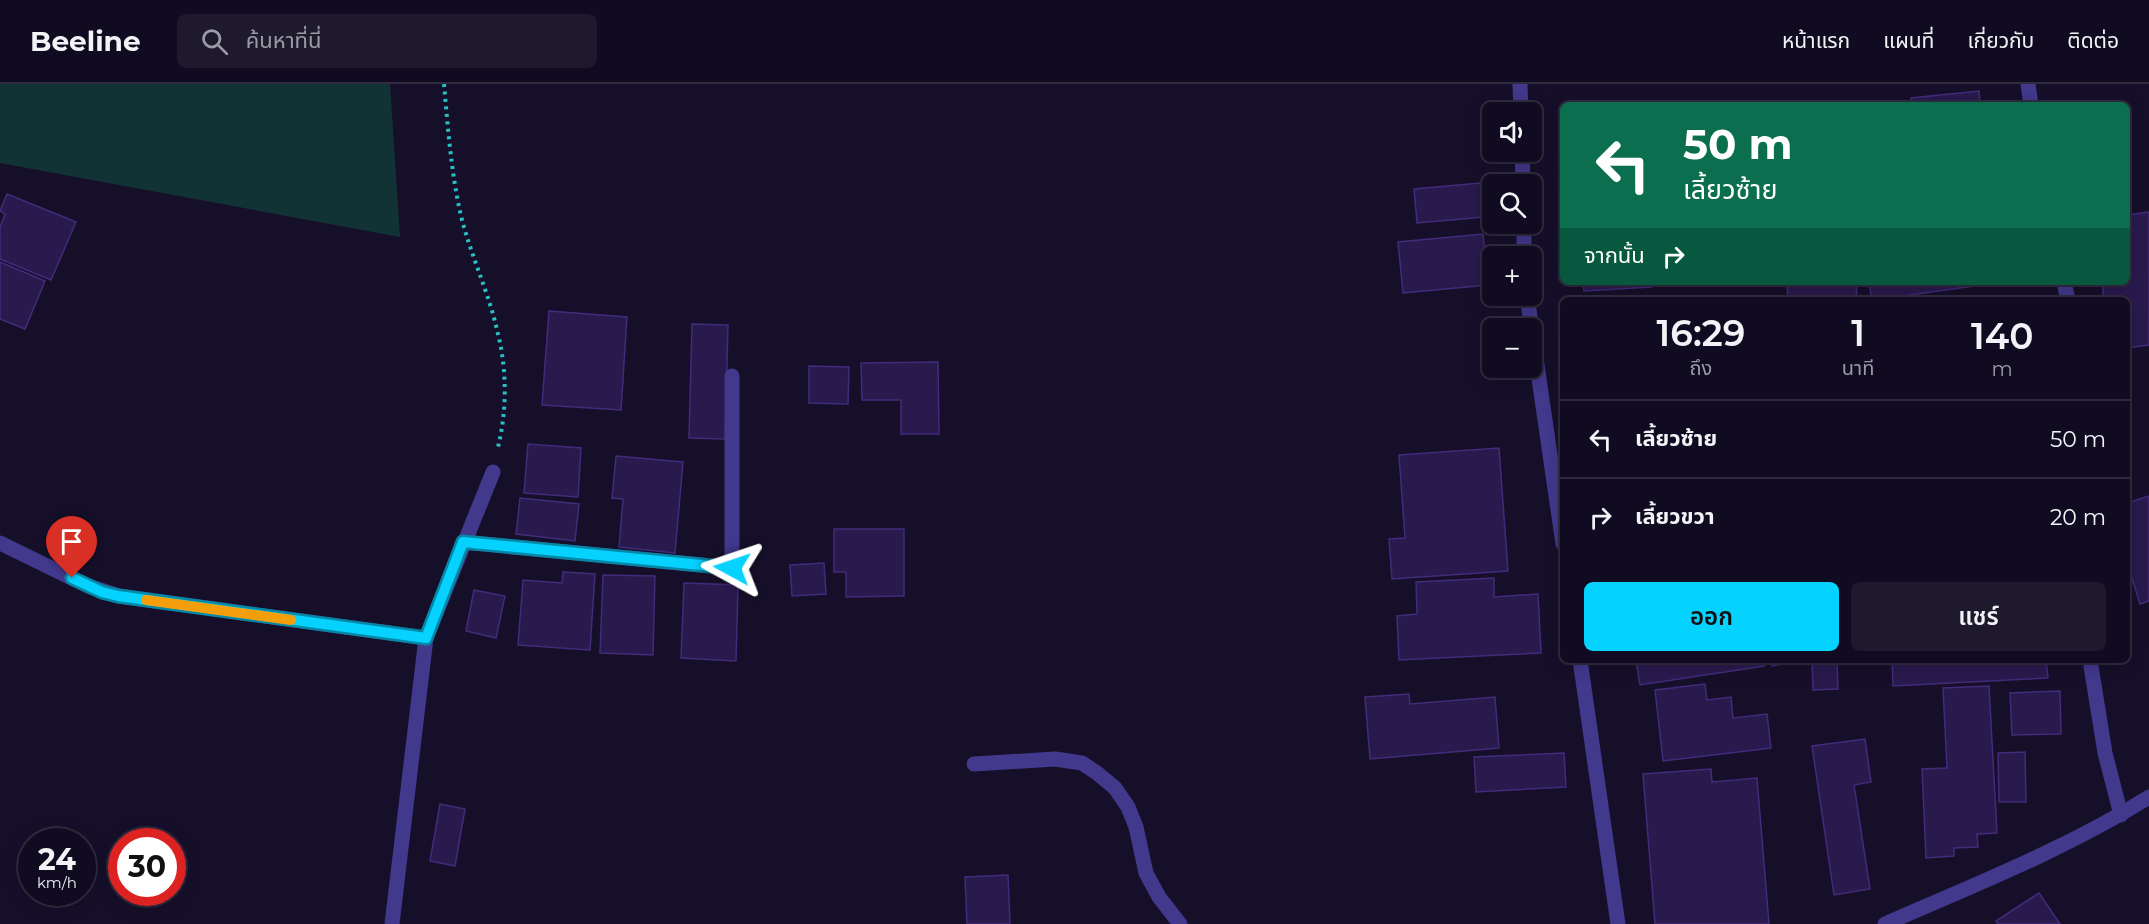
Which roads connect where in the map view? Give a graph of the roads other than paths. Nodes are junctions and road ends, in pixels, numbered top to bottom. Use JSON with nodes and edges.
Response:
{"nodes":[{"id":1,"x":1520,"y":84,"type":"edge"},
{"id":2,"x":2028,"y":84,"type":"edge"},
{"id":3,"x":1521,"y":102,"type":"edge"},
{"id":4,"x":2031,"y":102,"type":"edge"},
{"id":5,"x":1528,"y":306,"type":"edge"},
{"id":6,"x":732,"y":375,"type":"dead end"},
{"id":7,"x":493,"y":472,"type":"road end"},
{"id":8,"x":1560,"y":523,"type":"edge"},
{"id":9,"x":463,"y":542,"type":"junction"},
{"id":10,"x":0,"y":543,"type":"edge"},
{"id":11,"x":426,"y":638,"type":"junction"},
{"id":12,"x":1580,"y":663,"type":"edge"},
{"id":13,"x":2090,"y":663,"type":"edge"},
{"id":14,"x":974,"y":764,"type":"dead end"},
{"id":15,"x":2149,"y":797,"type":"edge"},
{"id":16,"x":2121,"y":815,"type":"junction"},
{"id":17,"x":392,"y":924,"type":"edge"},
{"id":18,"x":1180,"y":924,"type":"edge"},
{"id":19,"x":1618,"y":924,"type":"edge"},
{"id":20,"x":1885,"y":924,"type":"edge"}],
"edges":[{"from":1,"to":3,"type":"street"},
{"from":2,"to":4,"type":"street"},
{"from":5,"to":8,"type":"street"},
{"from":6,"to":9,"type":"street"},
{"from":7,"to":9,"type":"street"},
{"from":9,"to":11,"type":"street"},
{"from":10,"to":11,"type":"street"},
{"from":11,"to":17,"type":"street"},
{"from":12,"to":19,"type":"street"},
{"from":13,"to":16,"type":"street"},
{"from":14,"to":18,"type":"street"},
{"from":15,"to":16,"type":"street"},
{"from":16,"to":20,"type":"street"}]}
